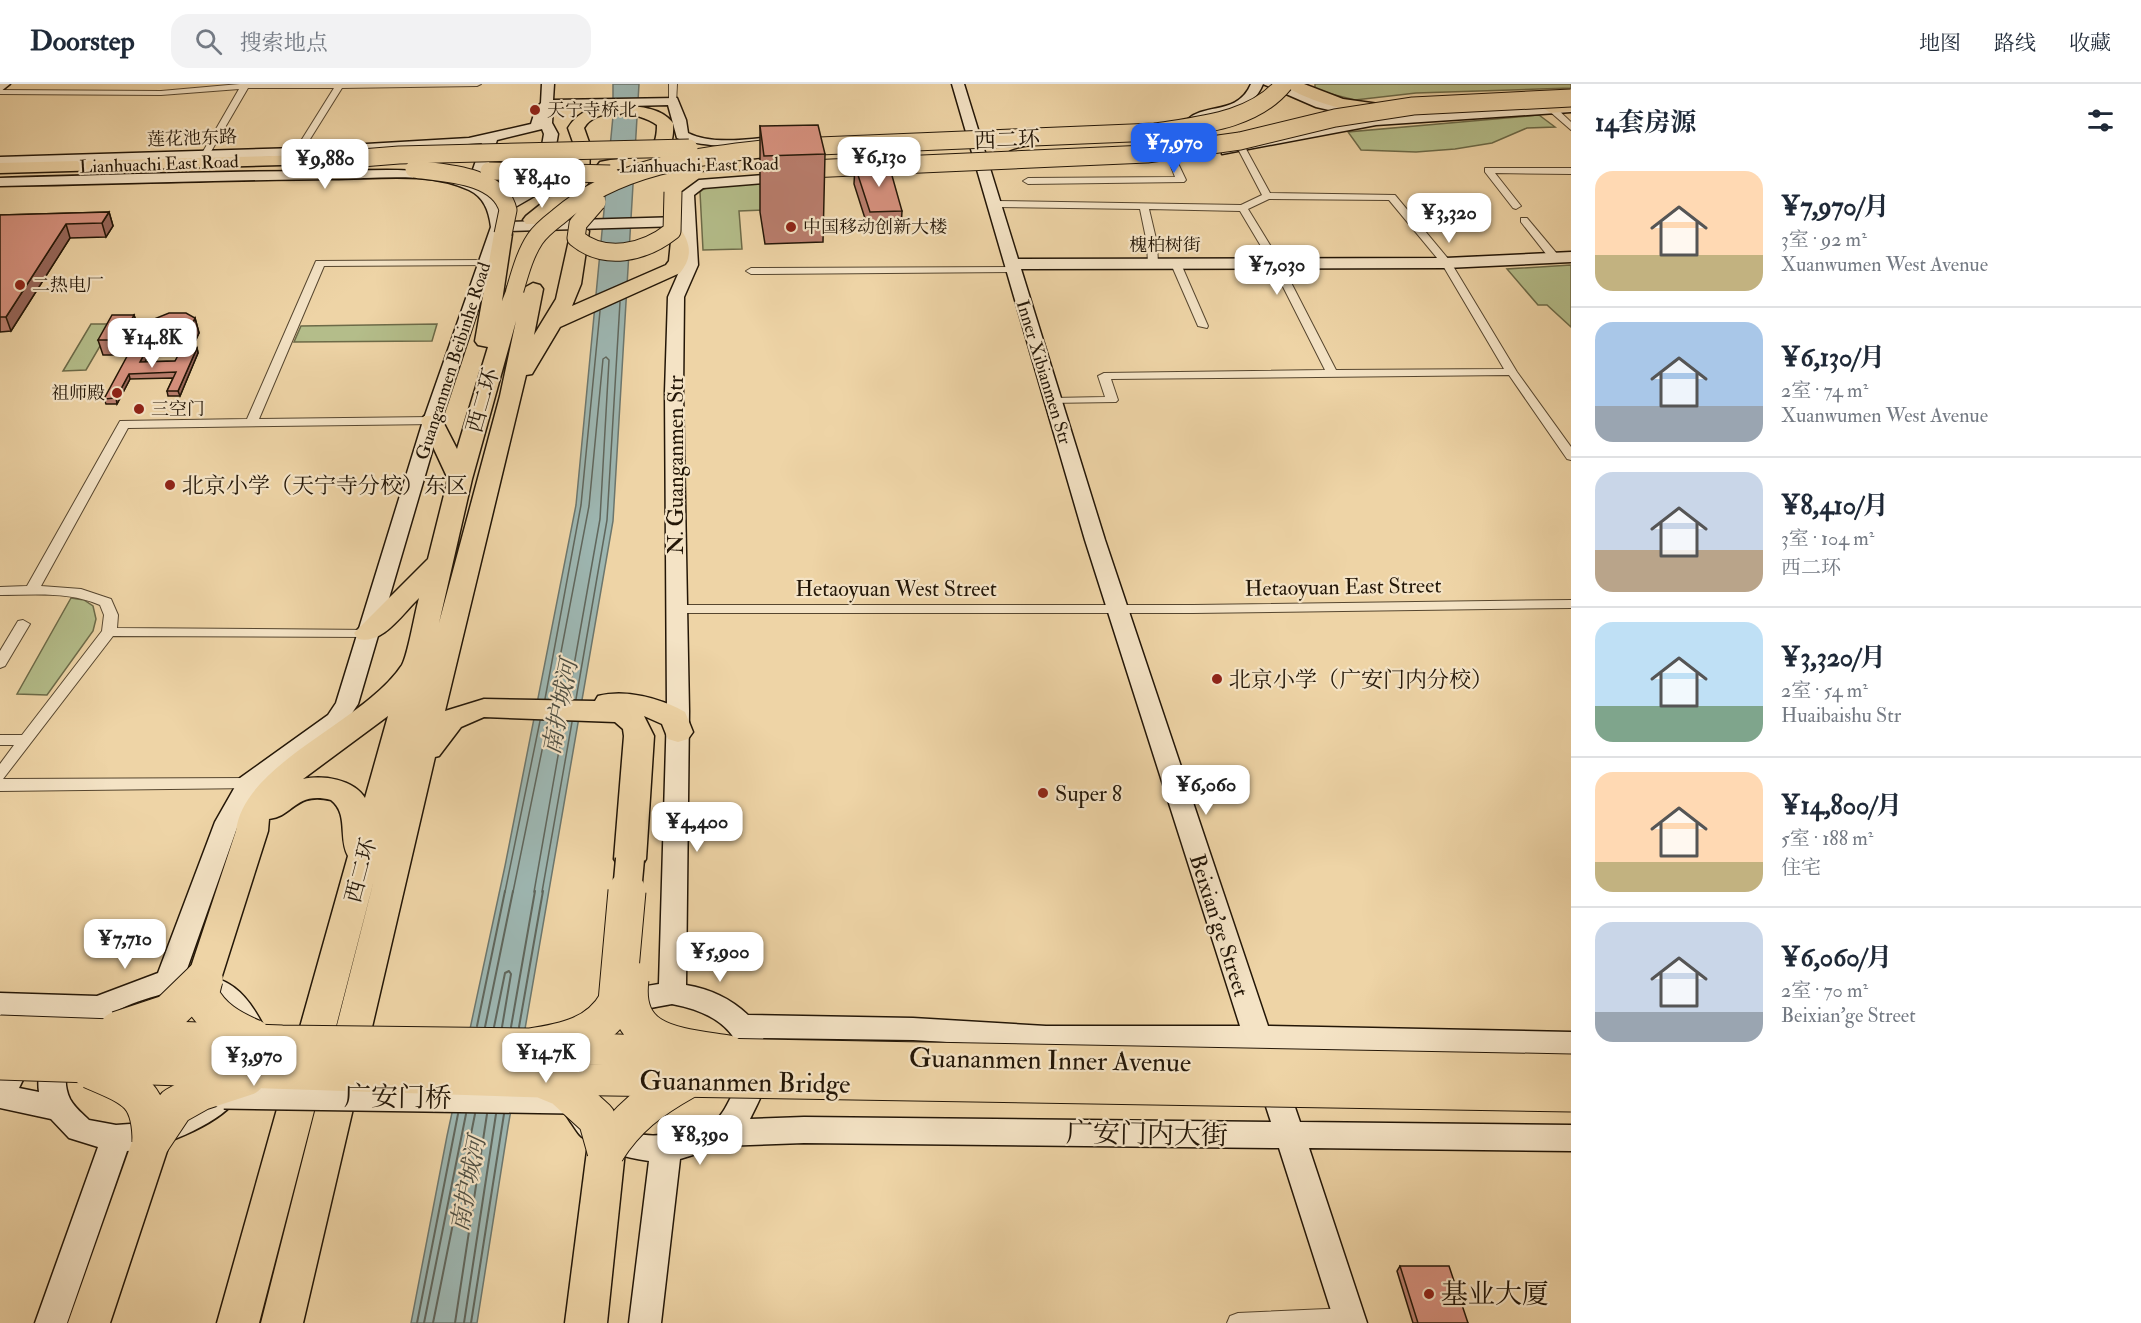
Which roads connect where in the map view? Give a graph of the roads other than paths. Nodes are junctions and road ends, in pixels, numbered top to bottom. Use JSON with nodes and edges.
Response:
{"nodes":[{"id":1,"x":4,"y":84,"type":"edge"},
{"id":2,"x":339,"y":84,"type":"edge"},
{"id":3,"x":477,"y":84,"type":"edge"},
{"id":4,"x":548,"y":84,"type":"edge"},
{"id":5,"x":673,"y":84,"type":"edge"},
{"id":6,"x":958,"y":84,"type":"edge"},
{"id":7,"x":1257,"y":84,"type":"edge"},
{"id":8,"x":1269,"y":84,"type":"edge"},
{"id":9,"x":1284,"y":84,"type":"edge"},
{"id":10,"x":1292,"y":84,"type":"edge"},
{"id":11,"x":1300,"y":84,"type":"edge"},
{"id":12,"x":244,"y":86,"type":"junction"},
{"id":13,"x":0,"y":90,"type":"edge"},
{"id":14,"x":1571,"y":93,"type":"edge"},
{"id":15,"x":1571,"y":98,"type":"edge"},
{"id":16,"x":548,"y":104,"type":"junction"},
{"id":17,"x":1571,"y":105,"type":"edge"},
{"id":18,"x":663,"y":107,"type":"junction"},
{"id":19,"x":598,"y":108,"type":"junction"},
{"id":20,"x":1551,"y":108,"type":"junction"},
{"id":21,"x":1355,"y":118,"type":"junction"},
{"id":22,"x":1570,"y":126,"type":"edge"},
{"id":23,"x":509,"y":133,"type":"junction"},
{"id":24,"x":973,"y":134,"type":"junction"},
{"id":25,"x":944,"y":135,"type":"junction"},
{"id":26,"x":492,"y":137,"type":"junction"},
{"id":27,"x":550,"y":140,"type":"junction"},
{"id":28,"x":800,"y":145,"type":"junction"},
{"id":29,"x":666,"y":148,"type":"junction"},
{"id":30,"x":1242,"y":148,"type":"junction"},
{"id":31,"x":298,"y":152,"type":"junction"},
{"id":32,"x":206,"y":155,"type":"junction"},
{"id":33,"x":181,"y":156,"type":"junction"},
{"id":34,"x":1172,"y":159,"type":"junction"},
{"id":35,"x":0,"y":161,"type":"edge"},
{"id":36,"x":836,"y":161,"type":"junction"},
{"id":37,"x":338,"y":162,"type":"junction"},
{"id":38,"x":263,"y":165,"type":"junction"},
{"id":39,"x":1062,"y":165,"type":"junction"},
{"id":40,"x":0,"y":168,"type":"edge"},
{"id":41,"x":984,"y":168,"type":"junction"},
{"id":42,"x":414,"y":169,"type":"junction"},
{"id":43,"x":583,"y":169,"type":"junction"},
{"id":44,"x":956,"y":169,"type":"junction"},
{"id":45,"x":65,"y":170,"type":"junction"},
{"id":46,"x":608,"y":170,"type":"junction"},
{"id":47,"x":763,"y":171,"type":"junction"},
{"id":48,"x":1571,"y":171,"type":"edge"},
{"id":49,"x":0,"y":175,"type":"edge"},
{"id":50,"x":179,"y":177,"type":"junction"},
{"id":51,"x":1028,"y":181,"type":"dead end"},
{"id":52,"x":1070,"y":181,"type":"junction"},
{"id":53,"x":0,"y":182,"type":"edge"},
{"id":54,"x":474,"y":188,"type":"junction"},
{"id":55,"x":673,"y":192,"type":"junction"},
{"id":56,"x":522,"y":196,"type":"junction"},
{"id":57,"x":1267,"y":196,"type":"junction"},
{"id":58,"x":488,"y":197,"type":"junction"},
{"id":59,"x":597,"y":202,"type":"junction"},
{"id":60,"x":995,"y":204,"type":"junction"},
{"id":61,"x":1516,"y":206,"type":"dead end"},
{"id":62,"x":1144,"y":207,"type":"junction"},
{"id":63,"x":1243,"y":208,"type":"junction"},
{"id":64,"x":1524,"y":220,"type":"dead end"},
{"id":65,"x":674,"y":225,"type":"junction"},
{"id":66,"x":583,"y":226,"type":"junction"},
{"id":67,"x":504,"y":227,"type":"junction"},
{"id":68,"x":1554,"y":257,"type":"junction"},
{"id":69,"x":1571,"y":258,"type":"edge"},
{"id":70,"x":491,"y":261,"type":"junction"},
{"id":71,"x":1276,"y":263,"type":"junction"},
{"id":72,"x":1446,"y":263,"type":"junction"},
{"id":73,"x":1153,"y":264,"type":"junction"},
{"id":74,"x":1176,"y":264,"type":"junction"},
{"id":75,"x":1012,"y":267,"type":"junction"},
{"id":76,"x":751,"y":271,"type":"dead end"},
{"id":77,"x":524,"y":289,"type":"junction"},
{"id":78,"x":551,"y":323,"type":"junction"},
{"id":79,"x":1203,"y":326,"type":"dead end"},
{"id":80,"x":1331,"y":372,"type":"junction"},
{"id":81,"x":1512,"y":372,"type":"junction"},
{"id":82,"x":511,"y":396,"type":"junction"},
{"id":83,"x":482,"y":397,"type":"junction"},
{"id":84,"x":1052,"y":402,"type":"junction"},
{"id":85,"x":432,"y":421,"type":"junction"},
{"id":86,"x":252,"y":422,"type":"junction"},
{"id":87,"x":1571,"y":456,"type":"edge"},
{"id":88,"x":460,"y":479,"type":"junction"},
{"id":89,"x":438,"y":564,"type":"junction"},
{"id":90,"x":0,"y":591,"type":"edge"},
{"id":91,"x":31,"y":591,"type":"junction"},
{"id":92,"x":1571,"y":604,"type":"edge"},
{"id":93,"x":1116,"y":608,"type":"junction"},
{"id":94,"x":676,"y":609,"type":"junction"},
{"id":95,"x":23,"y":624,"type":"dead end"},
{"id":96,"x":109,"y":632,"type":"junction"},
{"id":97,"x":368,"y":633,"type":"junction"},
{"id":98,"x":450,"y":633,"type":"junction"},
{"id":99,"x":0,"y":663,"type":"edge"},
{"id":100,"x":416,"y":664,"type":"junction"},
{"id":101,"x":513,"y":705,"type":"junction"},
{"id":102,"x":619,"y":706,"type":"junction"},
{"id":103,"x":678,"y":732,"type":"junction"},
{"id":104,"x":0,"y":740,"type":"edge"},
{"id":105,"x":27,"y":740,"type":"junction"},
{"id":106,"x":0,"y":775,"type":"edge"},
{"id":107,"x":248,"y":784,"type":"junction"},
{"id":108,"x":0,"y":785,"type":"edge"},
{"id":109,"x":412,"y":796,"type":"junction"},
{"id":110,"x":252,"y":831,"type":"junction"},
{"id":111,"x":634,"y":858,"type":"junction"},
{"id":112,"x":361,"y":866,"type":"junction"},
{"id":113,"x":204,"y":979,"type":"junction"},
{"id":114,"x":169,"y":981,"type":"junction"},
{"id":115,"x":672,"y":993,"type":"junction"},
{"id":116,"x":0,"y":1004,"type":"edge"},
{"id":117,"x":45,"y":1005,"type":"junction"},
{"id":118,"x":0,"y":1034,"type":"edge"},
{"id":119,"x":90,"y":1036,"type":"junction"},
{"id":120,"x":580,"y":1036,"type":"junction"},
{"id":121,"x":1257,"y":1037,"type":"junction"},
{"id":122,"x":735,"y":1040,"type":"junction"},
{"id":123,"x":1571,"y":1044,"type":"edge"},
{"id":124,"x":255,"y":1050,"type":"junction"},
{"id":125,"x":0,"y":1061,"type":"edge"},
{"id":126,"x":546,"y":1064,"type":"junction"},
{"id":127,"x":1571,"y":1070,"type":"edge"},
{"id":128,"x":685,"y":1081,"type":"junction"},
{"id":129,"x":1058,"y":1086,"type":"joint"},
{"id":130,"x":224,"y":1094,"type":"junction"},
{"id":131,"x":0,"y":1096,"type":"edge"},
{"id":132,"x":1571,"y":1096,"type":"edge"},
{"id":133,"x":571,"y":1099,"type":"junction"},
{"id":134,"x":57,"y":1108,"type":"junction"},
{"id":135,"x":722,"y":1133,"type":"junction"},
{"id":136,"x":1288,"y":1136,"type":"junction"},
{"id":137,"x":141,"y":1138,"type":"junction"},
{"id":138,"x":1571,"y":1138,"type":"edge"},
{"id":139,"x":606,"y":1150,"type":"junction"},
{"id":140,"x":666,"y":1150,"type":"junction"},
{"id":141,"x":1350,"y":1320,"type":"edge"},
{"id":142,"x":51,"y":1323,"type":"edge"},
{"id":143,"x":89,"y":1323,"type":"edge"},
{"id":144,"x":238,"y":1323,"type":"edge"},
{"id":145,"x":282,"y":1323,"type":"edge"},
{"id":146,"x":586,"y":1323,"type":"edge"},
{"id":147,"x":645,"y":1323,"type":"edge"},
{"id":148,"x":1238,"y":1323,"type":"edge"}],
"edges":[{"from":1,"to":13,"type":"street"},
{"from":2,"to":3,"type":"street"},
{"from":2,"to":12,"type":"street"},
{"from":2,"to":31,"type":"street"},
{"from":4,"to":16,"type":"street"},
{"from":5,"to":18,"type":"street"},
{"from":6,"to":24,"type":"street","name":"Inner Xibianmen Str"},
{"from":7,"to":24,"type":"street"},
{"from":8,"to":21,"type":"street"},
{"from":9,"to":28,"type":"highway","name":"西二环","bridge":true},
{"from":10,"to":17,"type":"highway"},
{"from":11,"to":59,"type":"highway","name":"西二环","bridge":true},
{"from":12,"to":13,"type":"street"},
{"from":12,"to":32,"type":"street"},
{"from":14,"to":36,"type":"highway","name":"Lianhuachi East Road","bridge":true},
{"from":15,"to":47,"type":"highway","bridge":true},
{"from":16,"to":19,"type":"street"},
{"from":16,"to":23,"type":"street","name":"莲花池东路"},
{"from":16,"to":27,"type":"street"},
{"from":17,"to":20,"type":"highway"},
{"from":18,"to":19,"type":"highway"},
{"from":18,"to":25,"type":"street"},
{"from":18,"to":29,"type":"highway"},
{"from":19,"to":43,"type":"highway"},
{"from":20,"to":21,"type":"street"},
{"from":20,"to":22,"type":"street"},
{"from":21,"to":30,"type":"street"},
{"from":23,"to":26,"type":"street","name":"莲花池东路"},
{"from":23,"to":27,"type":"street"},
{"from":24,"to":25,"type":"street"},
{"from":24,"to":41,"type":"street","name":"Inner Xibianmen Str"},
{"from":25,"to":44,"type":"street"},
{"from":26,"to":31,"type":"street","name":"莲花池东路"},
{"from":26,"to":54,"type":"street"},
{"from":27,"to":56,"type":"street"},
{"from":28,"to":37,"type":"highway","bridge":true},
{"from":28,"to":77,"type":"highway","name":"西二环","bridge":true},
{"from":29,"to":36,"type":"highway","bridge":true},
{"from":29,"to":46,"type":"highway"},
{"from":30,"to":34,"type":"street"},
{"from":30,"to":57,"type":"street"},
{"from":31,"to":32,"type":"street","name":"莲花池东路"},
{"from":32,"to":33,"type":"street","name":"莲花池东路"},
{"from":33,"to":35,"type":"street","name":"莲花池东路"},
{"from":33,"to":38,"type":"highway"},
{"from":34,"to":39,"type":"street"},
{"from":34,"to":52,"type":"street"},
{"from":36,"to":46,"type":"highway","name":"Lianhuachi East Road","bridge":true},
{"from":37,"to":38,"type":"highway","name":"Lianhuachi East Road"},
{"from":37,"to":42,"type":"highway","name":"Lianhuachi East Road"},
{"from":37,"to":46,"type":"highway","name":"Lianhuachi East Road","bridge":true},
{"from":38,"to":45,"type":"highway","name":"Lianhuachi East Road"},
{"from":38,"to":50,"type":"highway"},
{"from":39,"to":41,"type":"street"},
{"from":39,"to":52,"type":"street"},
{"from":40,"to":45,"type":"highway"},
{"from":41,"to":44,"type":"street"},
{"from":41,"to":60,"type":"street","name":"Inner Xibianmen Str"},
{"from":42,"to":46,"type":"highway","name":"Lianhuachi East Road","bridge":true},
{"from":42,"to":67,"type":"highway","bridge":true},
{"from":43,"to":66,"type":"highway"},
{"from":43,"to":67,"type":"highway"},
{"from":44,"to":65,"type":"street","name":"N. Guanganmen Str"},
{"from":45,"to":49,"type":"highway"},
{"from":46,"to":47,"type":"highway","bridge":true},
{"from":46,"to":55,"type":"highway","bridge":true},
{"from":47,"to":55,"type":"highway"},
{"from":48,"to":61,"type":"street"},
{"from":50,"to":53,"type":"street","name":"莲花池东路"},
{"from":50,"to":54,"type":"street","name":"莲花池东路"},
{"from":51,"to":52,"type":"street"},
{"from":54,"to":58,"type":"street"},
{"from":55,"to":65,"type":"highway","bridge":true},
{"from":56,"to":58,"type":"street"},
{"from":56,"to":67,"type":"street"},
{"from":57,"to":63,"type":"street"},
{"from":57,"to":72,"type":"street"},
{"from":58,"to":67,"type":"street"},
{"from":59,"to":65,"type":"highway","bridge":true},
{"from":59,"to":77,"type":"highway","name":"西二环"},
{"from":60,"to":62,"type":"street"},
{"from":60,"to":75,"type":"street","name":"Inner Xibianmen Str"},
{"from":62,"to":63,"type":"street"},
{"from":62,"to":73,"type":"street"},
{"from":63,"to":71,"type":"street"},
{"from":64,"to":68,"type":"street"},
{"from":65,"to":66,"type":"street"},
{"from":65,"to":78,"type":"highway"},
{"from":65,"to":94,"type":"street","name":"N. Guanganmen Str"},
{"from":66,"to":67,"type":"street"},
{"from":66,"to":78,"type":"highway"},
{"from":67,"to":70,"type":"highway"},
{"from":68,"to":69,"type":"street"},
{"from":68,"to":72,"type":"street"},
{"from":69,"to":72,"type":"street","name":"槐柏树街"},
{"from":70,"to":83,"type":"highway"},
{"from":70,"to":85,"type":"street","name":"Guanganmen Beibinhe Road"},
{"from":70,"to":86,"type":"street"},
{"from":71,"to":72,"type":"street","name":"槐柏树街"},
{"from":71,"to":74,"type":"street","name":"槐柏树街"},
{"from":71,"to":80,"type":"street"},
{"from":72,"to":81,"type":"street"},
{"from":73,"to":74,"type":"street","name":"槐柏树街"},
{"from":73,"to":75,"type":"street","name":"槐柏树街"},
{"from":74,"to":79,"type":"street"},
{"from":75,"to":76,"type":"street"},
{"from":75,"to":84,"type":"street","name":"Inner Xibianmen Str"},
{"from":77,"to":82,"type":"highway","name":"西二环"},
{"from":77,"to":83,"type":"highway","name":"西二环"},
{"from":78,"to":82,"type":"highway"},
{"from":80,"to":81,"type":"street"},
{"from":80,"to":84,"type":"street"},
{"from":81,"to":87,"type":"street"},
{"from":82,"to":98,"type":"highway","name":"西二环"},
{"from":83,"to":88,"type":"highway","name":"西二环"},
{"from":84,"to":93,"type":"street","name":"Inner Xibianmen Str"},
{"from":85,"to":86,"type":"street"},
{"from":85,"to":88,"type":"highway"},
{"from":85,"to":97,"type":"street","name":"Guanganmen Beibinhe Road"},
{"from":86,"to":91,"type":"street"},
{"from":88,"to":89,"type":"highway","name":"西二环"},
{"from":89,"to":97,"type":"highway"},
{"from":89,"to":100,"type":"highway","name":"西二环"},
{"from":90,"to":91,"type":"street"},
{"from":91,"to":96,"type":"street"},
{"from":92,"to":93,"type":"street","name":"Hetaoyuan East Street"},
{"from":93,"to":94,"type":"street","name":"Hetaoyuan West Street"},
{"from":93,"to":121,"type":"street","name":"Beixian'ge Street"},
{"from":94,"to":103,"type":"street","name":"N. Guanganmen Str"},
{"from":95,"to":99,"type":"street"},
{"from":96,"to":97,"type":"street"},
{"from":96,"to":105,"type":"street"},
{"from":97,"to":107,"type":"street","name":"Guanganmen Beibinhe Road"},
{"from":98,"to":101,"type":"highway"},
{"from":98,"to":109,"type":"highway","name":"西二环"},
{"from":100,"to":110,"type":"highway"},
{"from":100,"to":112,"type":"highway","name":"西二环"},
{"from":101,"to":102,"type":"highway"},
{"from":101,"to":109,"type":"highway"},
{"from":102,"to":103,"type":"highway"},
{"from":102,"to":111,"type":"highway"},
{"from":103,"to":115,"type":"street","name":"N. Guanganmen Str"},
{"from":104,"to":105,"type":"street"},
{"from":105,"to":106,"type":"street"},
{"from":107,"to":108,"type":"street"},
{"from":107,"to":114,"type":"street"},
{"from":109,"to":145,"type":"highway","name":"西二环"},
{"from":110,"to":112,"type":"highway"},
{"from":110,"to":113,"type":"highway"},
{"from":111,"to":122,"type":"highway","bridge":true},
{"from":111,"to":126,"type":"highway","bridge":true},
{"from":112,"to":144,"type":"highway","name":"西二环"},
{"from":113,"to":119,"type":"highway","bridge":true},
{"from":113,"to":124,"type":"highway","bridge":true},
{"from":114,"to":119,"type":"street"},
{"from":114,"to":124,"type":"street"},
{"from":115,"to":120,"type":"street"},
{"from":115,"to":122,"type":"street"},
{"from":116,"to":117,"type":"street"},
{"from":117,"to":119,"type":"street"},
{"from":117,"to":131,"type":"street"},
{"from":118,"to":119,"type":"highway","name":"Guananmen Bridge","bridge":true},
{"from":119,"to":124,"type":"highway","name":"Guananmen Bridge","bridge":true},
{"from":119,"to":125,"type":"highway","name":"Guananmen Bridge","bridge":true},
{"from":119,"to":134,"type":"street"},
{"from":119,"to":137,"type":"highway","bridge":true},
{"from":120,"to":124,"type":"street","bridge":true},
{"from":120,"to":126,"type":"street"},
{"from":121,"to":122,"type":"street"},
{"from":121,"to":123,"type":"street"},
{"from":121,"to":136,"type":"street","name":"Beixian'ge Street"},
{"from":122,"to":126,"type":"main road","name":"Guananmen Inner Avenue","bridge":true},
{"from":122,"to":127,"type":"main road","name":"Guananmen Inner Avenue","bridge":true},
{"from":122,"to":135,"type":"street"},
{"from":124,"to":126,"type":"highway","name":"Guananmen Bridge","bridge":true},
{"from":124,"to":130,"type":"street"},
{"from":124,"to":137,"type":"highway","bridge":true},
{"from":126,"to":128,"type":"main road","name":"Guananmen Bridge","bridge":true},
{"from":126,"to":133,"type":"street"},
{"from":126,"to":139,"type":"highway","bridge":true},
{"from":128,"to":129,"type":"main road","name":"Guananmen Bridge","bridge":true},
{"from":128,"to":139,"type":"highway","bridge":true},
{"from":129,"to":132,"type":"main road","name":"Guananmen Inner Avenue","bridge":true},
{"from":130,"to":133,"type":"street","name":"广安门桥","bridge":true},
{"from":130,"to":137,"type":"street"},
{"from":131,"to":134,"type":"street"},
{"from":133,"to":140,"type":"street"},
{"from":134,"to":137,"type":"street"},
{"from":135,"to":136,"type":"street","name":"广安门内大街"},
{"from":135,"to":140,"type":"street"},
{"from":136,"to":138,"type":"street","name":"广安门内大街"},
{"from":136,"to":141,"type":"street","name":"Beixian'ge Street"},
{"from":137,"to":142,"type":"street"},
{"from":137,"to":143,"type":"highway"},
{"from":139,"to":146,"type":"highway"},
{"from":140,"to":147,"type":"street"},
{"from":141,"to":148,"type":"street"}]}
